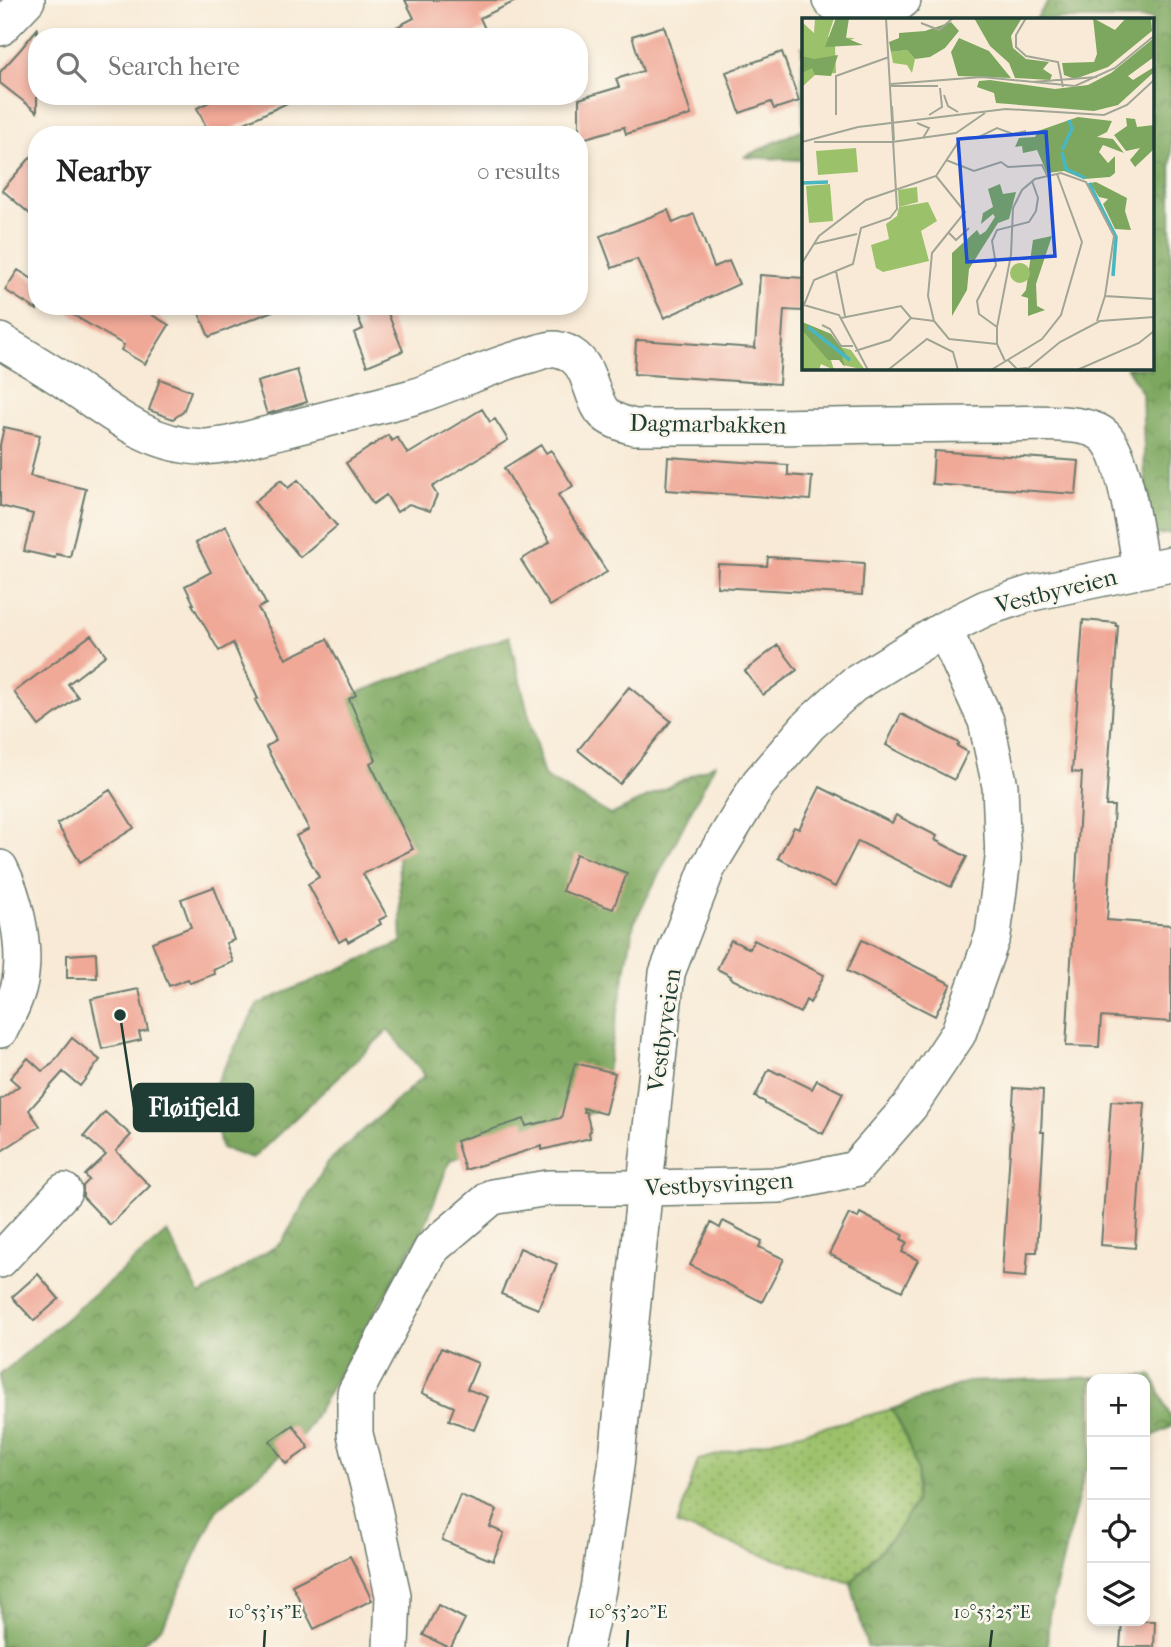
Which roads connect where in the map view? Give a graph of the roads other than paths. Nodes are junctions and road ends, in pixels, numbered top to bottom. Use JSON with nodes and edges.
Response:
{"nodes":[{"id":1,"x":27,"y":0,"type":"edge"},
{"id":2,"x":830,"y":0,"type":"edge"},
{"id":3,"x":903,"y":0,"type":"edge"},
{"id":4,"x":0,"y":28,"type":"edge"},
{"id":5,"x":0,"y":341,"type":"edge"},
{"id":6,"x":1156,"y":567,"type":"edge"},
{"id":7,"x":944,"y":629,"type":"junction"},
{"id":8,"x":0,"y":868,"type":"edge"},
{"id":9,"x":0,"y":1030,"type":"edge"},
{"id":10,"x":645,"y":1188,"type":"junction"},
{"id":11,"x":64,"y":1191,"type":"dead end"},
{"id":12,"x":0,"y":1259,"type":"edge"},
{"id":13,"x":391,"y":1647,"type":"edge"},
{"id":14,"x":584,"y":1647,"type":"edge"}],
"edges":[{"from":1,"to":4,"type":"street"},
{"from":2,"to":3,"type":"street"},
{"from":5,"to":6,"type":"street","name":"Dagmarbakken"},
{"from":6,"to":7,"type":"street","name":"Vestbyveien"},
{"from":7,"to":10,"type":"street","name":"Vestbyveien"},
{"from":7,"to":10,"type":"street","name":"Vestbysvingen"},
{"from":8,"to":9,"type":"street"},
{"from":10,"to":13,"type":"street","name":"Vestbysvingen"},
{"from":10,"to":14,"type":"street","name":"Vestbyveien"},
{"from":11,"to":12,"type":"street"}]}
